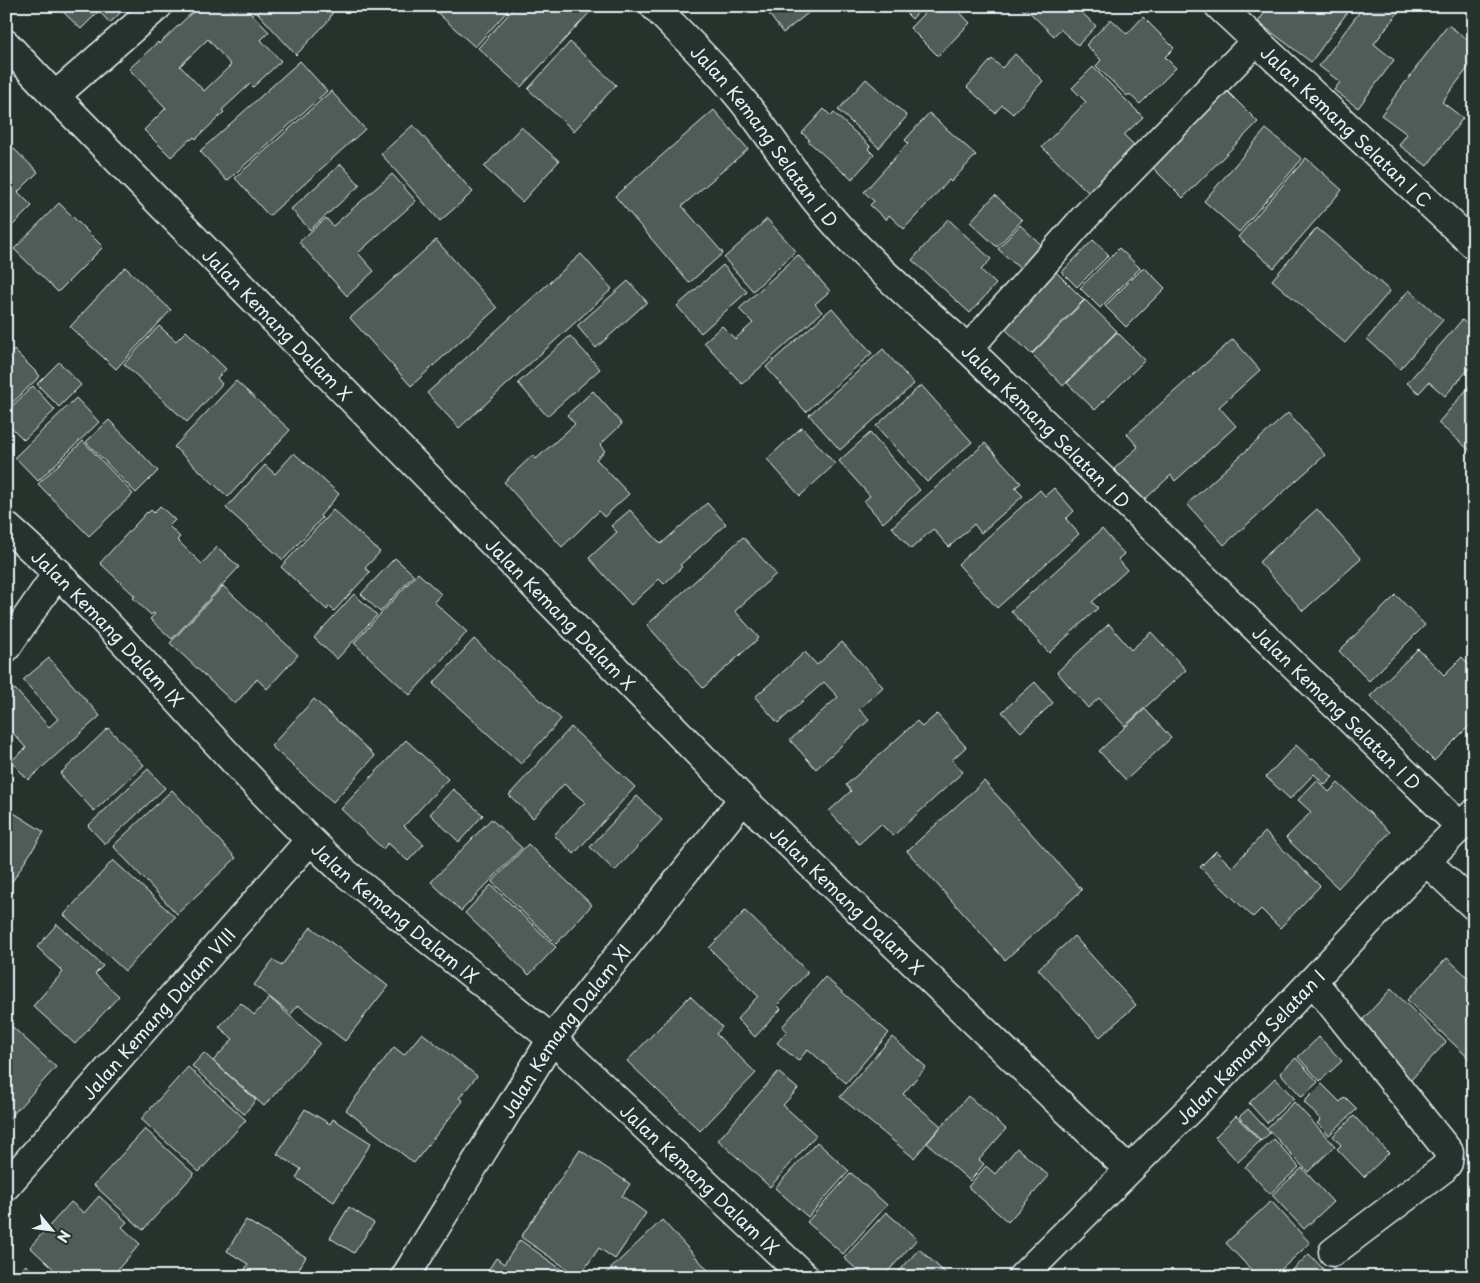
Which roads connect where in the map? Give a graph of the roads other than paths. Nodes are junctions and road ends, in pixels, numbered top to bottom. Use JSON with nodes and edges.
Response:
{"nodes":[{"id":1,"x":158,"y":6,"type":"edge"},
{"id":2,"x":654,"y":6,"type":"edge"},
{"id":3,"x":1219,"y":6,"type":"edge"},
{"id":4,"x":1256,"y":41,"type":"junction"},
{"id":5,"x":6,"y":44,"type":"edge"},
{"id":6,"x":55,"y":96,"type":"junction"},
{"id":7,"x":1474,"y":245,"type":"edge"},
{"id":8,"x":968,"y":349,"type":"junction"},
{"id":9,"x":6,"y":526,"type":"edge"},
{"id":10,"x":58,"y":572,"type":"junction"},
{"id":11,"x":6,"y":648,"type":"edge"},
{"id":12,"x":743,"y":799,"type":"junction"},
{"id":13,"x":1467,"y":820,"type":"edge"},
{"id":14,"x":310,"y":840,"type":"junction"},
{"id":15,"x":1426,"y":861,"type":"junction"},
{"id":16,"x":1474,"y":906,"type":"edge"},
{"id":17,"x":1313,"y":981,"type":"junction"},
{"id":18,"x":552,"y":1039,"type":"junction"},
{"id":19,"x":1128,"y":1169,"type":"junction"},
{"id":20,"x":6,"y":1186,"type":"edge"},
{"id":21,"x":1333,"y":1252,"type":"dead end"},
{"id":22,"x":405,"y":1277,"type":"edge"},
{"id":23,"x":805,"y":1277,"type":"edge"},
{"id":24,"x":1022,"y":1277,"type":"edge"}],
"edges":[{"from":1,"to":6,"type":"street"},
{"from":2,"to":8,"type":"street","name":"Jalan Kemang Selatan I D"},
{"from":3,"to":4,"type":"street","name":"Jalan Kemang Selatan I C"},
{"from":4,"to":7,"type":"street","name":"Jalan Kemang Selatan I C"},
{"from":4,"to":8,"type":"street"},
{"from":5,"to":6,"type":"street","name":"Jalan Kemang Dalam X"},
{"from":6,"to":12,"type":"street","name":"Jalan Kemang Dalam X"},
{"from":8,"to":13,"type":"street","name":"Jalan Kemang Selatan I D"},
{"from":9,"to":10,"type":"street","name":"Jalan Kemang Dalam IX"},
{"from":10,"to":11,"type":"street"},
{"from":10,"to":14,"type":"street","name":"Jalan Kemang Dalam IX"},
{"from":12,"to":18,"type":"street","name":"Jalan Kemang Dalam XI"},
{"from":12,"to":19,"type":"street","name":"Jalan Kemang Dalam X"},
{"from":13,"to":15,"type":"street","name":"Jalan Kemang Selatan I"},
{"from":14,"to":18,"type":"street","name":"Jalan Kemang Dalam IX"},
{"from":14,"to":20,"type":"street","name":"Jalan Kemang Dalam VIII"},
{"from":15,"to":16,"type":"street"},
{"from":15,"to":17,"type":"street","name":"Jalan Kemang Selatan I"},
{"from":17,"to":19,"type":"street","name":"Jalan Kemang Selatan I"},
{"from":17,"to":21,"type":"street"},
{"from":18,"to":22,"type":"street","name":"Jalan Kemang Dalam XI"},
{"from":18,"to":23,"type":"street","name":"Jalan Kemang Dalam IX"},
{"from":19,"to":24,"type":"street","name":"Jalan Kemang Selatan I"}]}
